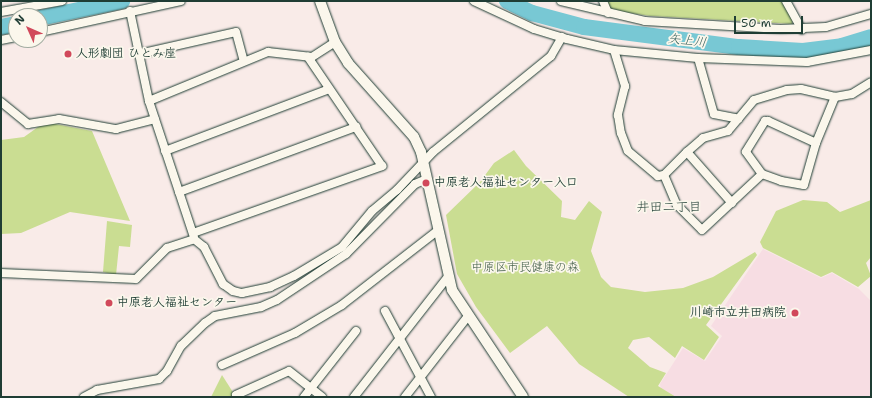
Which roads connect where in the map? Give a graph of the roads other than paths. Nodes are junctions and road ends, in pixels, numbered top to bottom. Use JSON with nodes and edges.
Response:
{"nodes":[{"id":1,"x":62,"y":1,"type":"edge"},
{"id":2,"x":181,"y":1,"type":"edge"},
{"id":3,"x":320,"y":1,"type":"edge"},
{"id":4,"x":474,"y":1,"type":"edge"},
{"id":5,"x":562,"y":1,"type":"edge"},
{"id":6,"x":603,"y":1,"type":"edge"},
{"id":7,"x":786,"y":1,"type":"edge"},
{"id":8,"x":30,"y":4,"type":"edge"},
{"id":9,"x":130,"y":11,"type":"junction"},
{"id":10,"x":1,"y":12,"type":"edge"},
{"id":11,"x":608,"y":14,"type":"junction"},
{"id":12,"x":871,"y":14,"type":"edge"},
{"id":13,"x":48,"y":30,"type":"edge"},
{"id":14,"x":802,"y":30,"type":"junction"},
{"id":15,"x":562,"y":37,"type":"junction"},
{"id":16,"x":335,"y":42,"type":"junction"},
{"id":17,"x":614,"y":50,"type":"junction"},
{"id":18,"x":871,"y":50,"type":"edge"},
{"id":19,"x":139,"y":54,"type":"junction"},
{"id":20,"x":308,"y":57,"type":"junction"},
{"id":21,"x":698,"y":58,"type":"junction"},
{"id":22,"x":244,"y":61,"type":"junction"},
{"id":23,"x":871,"y":82,"type":"edge"},
{"id":24,"x":329,"y":89,"type":"junction"},
{"id":25,"x":835,"y":97,"type":"junction"},
{"id":26,"x":149,"y":101,"type":"junction"},
{"id":27,"x":1,"y":102,"type":"edge"},
{"id":28,"x":155,"y":119,"type":"junction"},
{"id":29,"x":739,"y":119,"type":"junction"},
{"id":30,"x":356,"y":128,"type":"junction"},
{"id":31,"x":816,"y":142,"type":"junction"},
{"id":32,"x":165,"y":151,"type":"junction"},
{"id":33,"x":687,"y":152,"type":"junction"},
{"id":34,"x":424,"y":163,"type":"junction"},
{"id":35,"x":762,"y":174,"type":"junction"},
{"id":36,"x":664,"y":175,"type":"junction"},
{"id":37,"x":427,"y":179,"type":"junction"},
{"id":38,"x":179,"y":192,"type":"junction"},
{"id":39,"x":732,"y":202,"type":"junction"},
{"id":40,"x":437,"y":231,"type":"junction"},
{"id":41,"x":193,"y":236,"type":"junction"},
{"id":42,"x":1,"y":274,"type":"edge"},
{"id":43,"x":447,"y":278,"type":"junction"},
{"id":44,"x":385,"y":310,"type":"dead end"},
{"id":45,"x":468,"y":316,"type":"junction"},
{"id":46,"x":356,"y":331,"type":"dead end"},
{"id":47,"x":399,"y":339,"type":"junction"},
{"id":48,"x":222,"y":365,"type":"dead end"},
{"id":49,"x":420,"y":379,"type":"junction"},
{"id":50,"x":310,"y":388,"type":"junction"},
{"id":51,"x":84,"y":397,"type":"edge"},
{"id":52,"x":237,"y":397,"type":"edge"},
{"id":53,"x":304,"y":397,"type":"edge"},
{"id":54,"x":322,"y":397,"type":"edge"},
{"id":55,"x":354,"y":397,"type":"edge"},
{"id":56,"x":405,"y":397,"type":"edge"},
{"id":57,"x":431,"y":397,"type":"edge"},
{"id":58,"x":523,"y":397,"type":"edge"}],
"edges":[{"from":1,"to":8,"type":"street"},
{"from":2,"to":9,"type":"street"},
{"from":3,"to":16,"type":"street"},
{"from":4,"to":15,"type":"street"},
{"from":5,"to":11,"type":"street"},
{"from":6,"to":11,"type":"street"},
{"from":7,"to":14,"type":"street"},
{"from":8,"to":10,"type":"street"},
{"from":9,"to":13,"type":"street"},
{"from":9,"to":19,"type":"street"},
{"from":11,"to":14,"type":"street"},
{"from":12,"to":14,"type":"street"},
{"from":15,"to":17,"type":"street"},
{"from":15,"to":34,"type":"street"},
{"from":16,"to":20,"type":"street"},
{"from":16,"to":34,"type":"street"},
{"from":17,"to":21,"type":"street"},
{"from":17,"to":36,"type":"street"},
{"from":18,"to":21,"type":"street"},
{"from":19,"to":22,"type":"street"},
{"from":19,"to":26,"type":"street"},
{"from":20,"to":22,"type":"street"},
{"from":20,"to":24,"type":"street"},
{"from":21,"to":29,"type":"street"},
{"from":22,"to":26,"type":"street"},
{"from":23,"to":25,"type":"street"},
{"from":24,"to":30,"type":"street"},
{"from":24,"to":32,"type":"street"},
{"from":25,"to":29,"type":"street"},
{"from":25,"to":31,"type":"street"},
{"from":26,"to":28,"type":"street"},
{"from":27,"to":28,"type":"street"},
{"from":28,"to":32,"type":"street"},
{"from":29,"to":33,"type":"street"},
{"from":30,"to":38,"type":"street"},
{"from":30,"to":41,"type":"street"},
{"from":31,"to":35,"type":"street"},
{"from":31,"to":35,"type":"street"},
{"from":32,"to":38,"type":"street"},
{"from":33,"to":36,"type":"street"},
{"from":33,"to":39,"type":"street"},
{"from":34,"to":37,"type":"street"},
{"from":34,"to":41,"type":"street"},
{"from":35,"to":39,"type":"street"},
{"from":36,"to":39,"type":"street"},
{"from":37,"to":40,"type":"street"},
{"from":37,"to":51,"type":"street"},
{"from":38,"to":41,"type":"street"},
{"from":40,"to":43,"type":"street"},
{"from":40,"to":48,"type":"street"},
{"from":41,"to":42,"type":"street"},
{"from":43,"to":45,"type":"street"},
{"from":43,"to":47,"type":"street"},
{"from":44,"to":47,"type":"street"},
{"from":45,"to":49,"type":"street"},
{"from":45,"to":58,"type":"street"},
{"from":46,"to":50,"type":"street"},
{"from":47,"to":49,"type":"street"},
{"from":47,"to":55,"type":"street"},
{"from":49,"to":56,"type":"street"},
{"from":49,"to":57,"type":"street"},
{"from":50,"to":52,"type":"street"},
{"from":50,"to":53,"type":"street"},
{"from":50,"to":54,"type":"street"}]}
